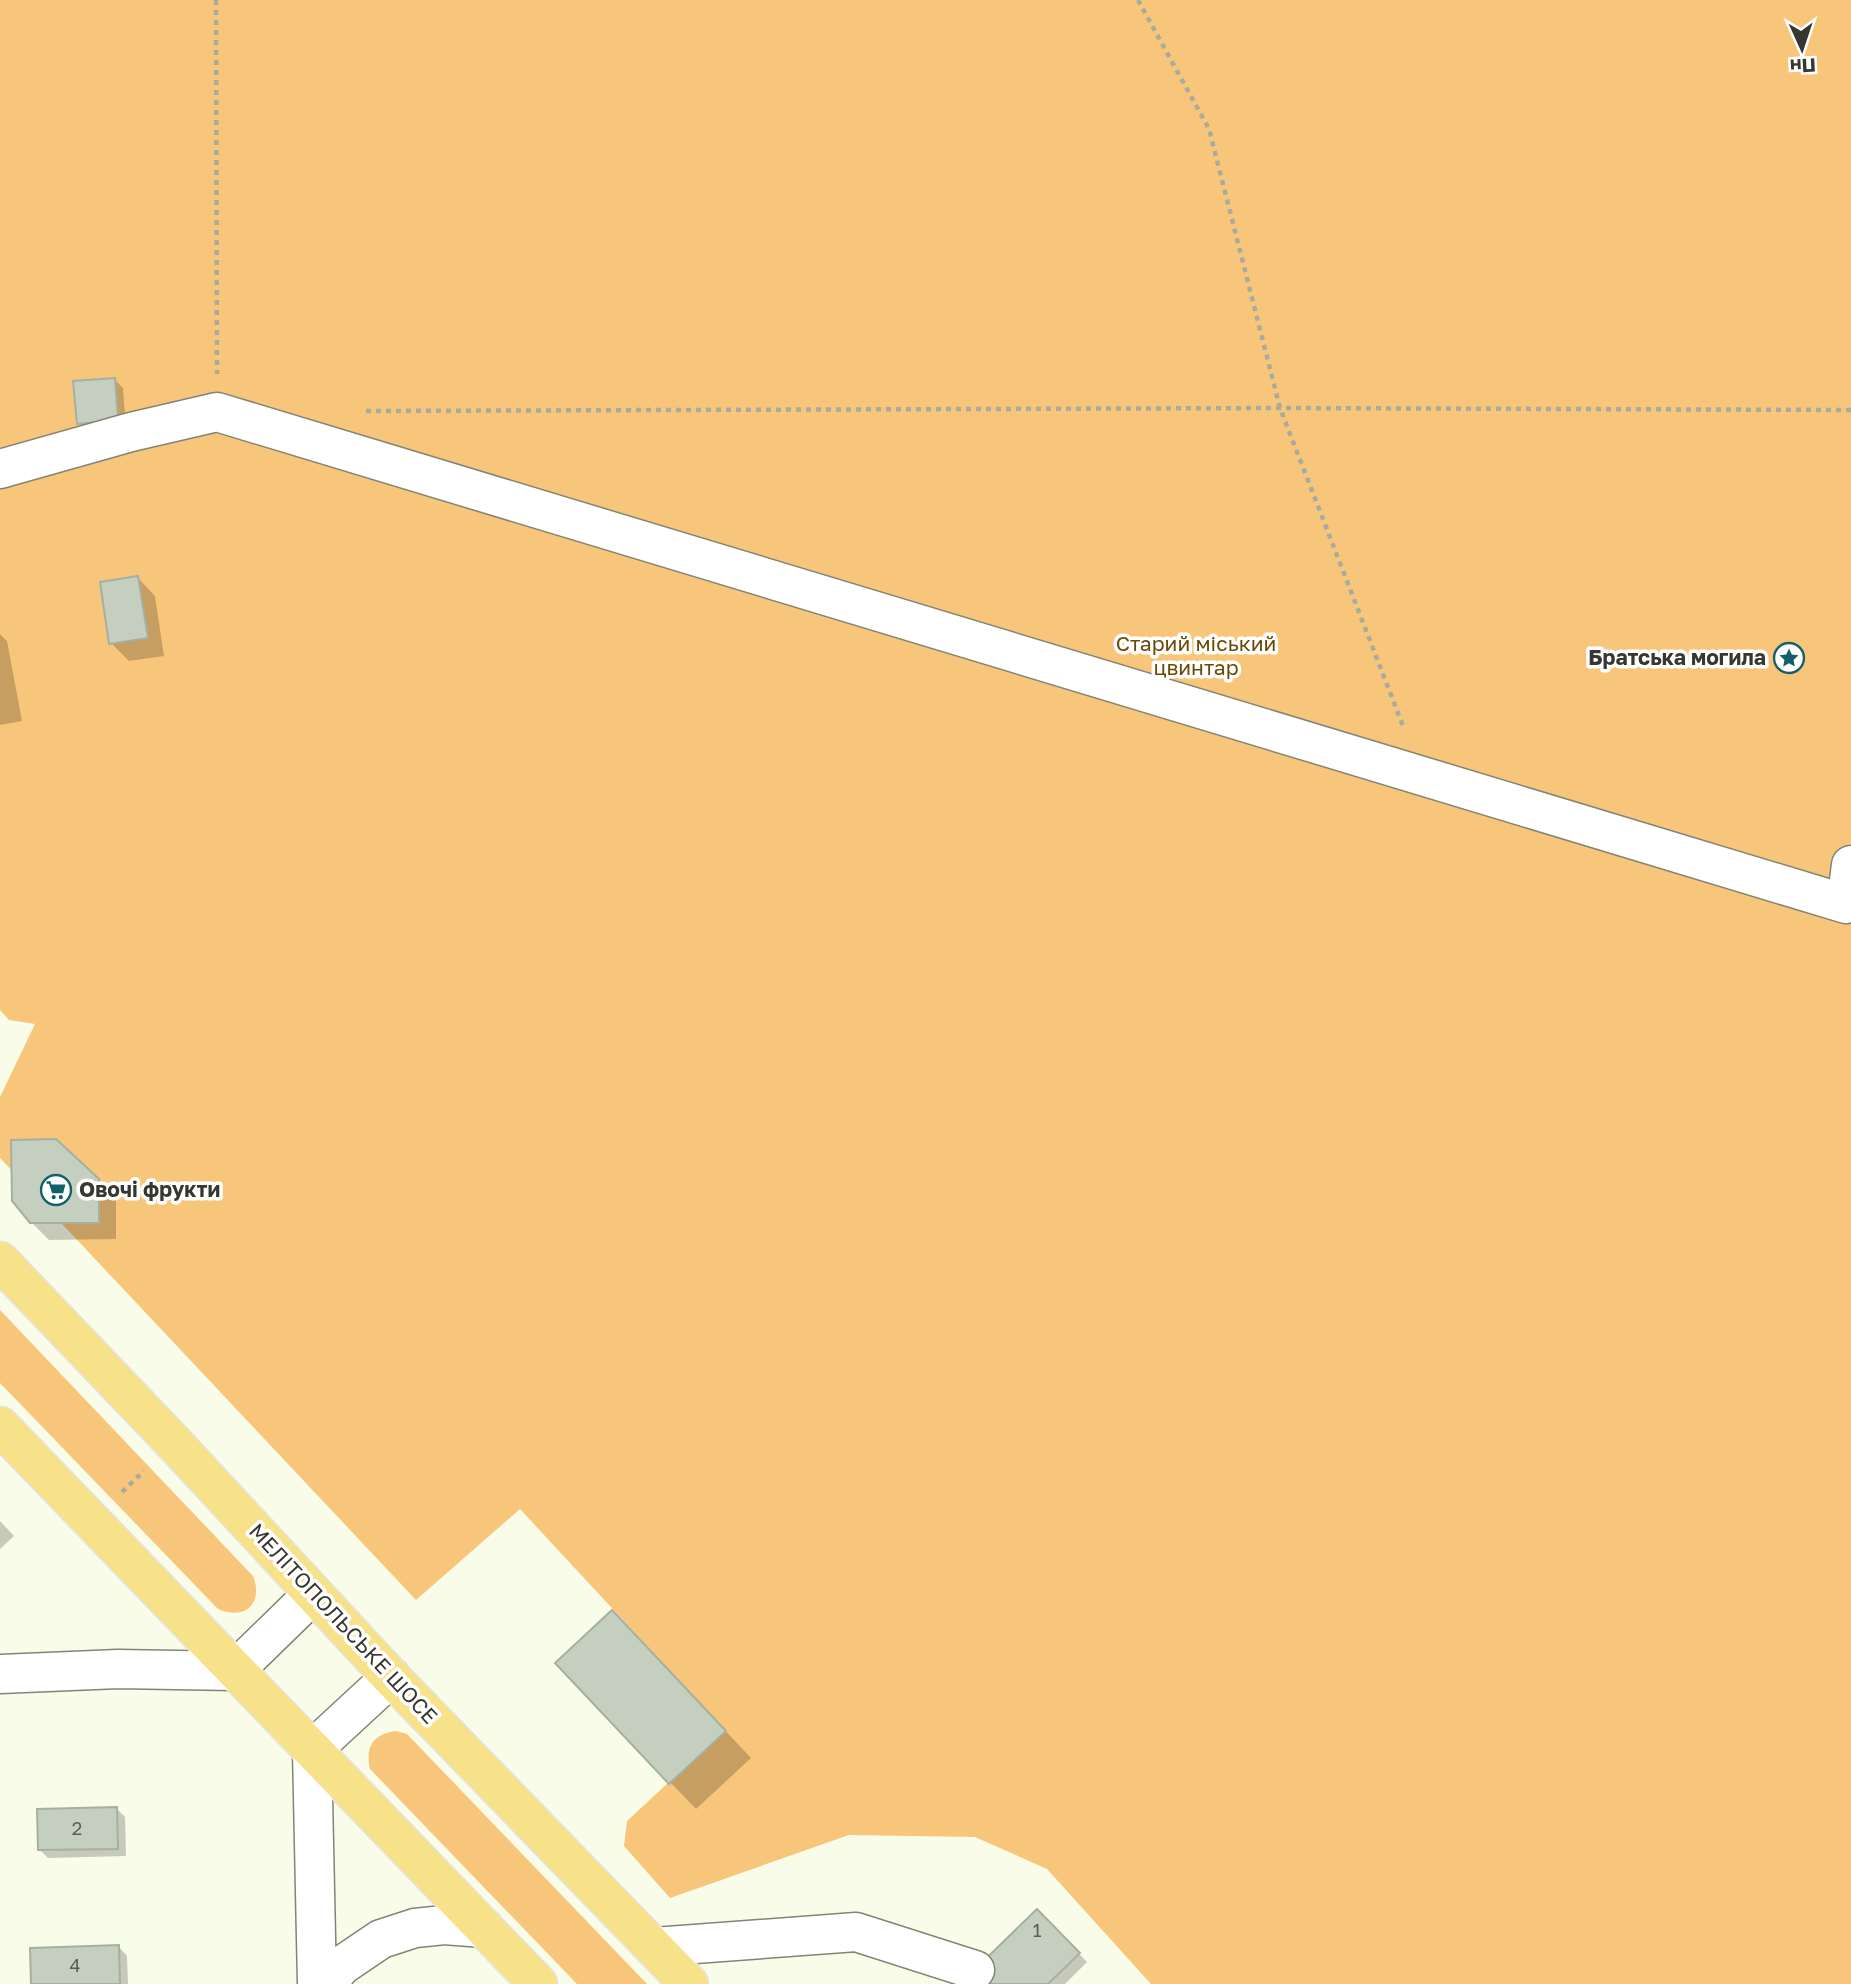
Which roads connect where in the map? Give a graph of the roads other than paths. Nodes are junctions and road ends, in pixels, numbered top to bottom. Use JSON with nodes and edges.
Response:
{"nodes":[{"id":1,"x":0,"y":468,"type":"edge"},
{"id":2,"x":1851,"y":865,"type":"edge"},
{"id":3,"x":0,"y":1261,"type":"edge"},
{"id":4,"x":0,"y":1426,"type":"edge"},
{"id":5,"x":313,"y":1594,"type":"junction"},
{"id":6,"x":234,"y":1671,"type":"junction"},
{"id":7,"x":0,"y":1674,"type":"edge"},
{"id":8,"x":391,"y":1677,"type":"junction"},
{"id":9,"x":312,"y":1750,"type":"junction"},
{"id":10,"x":484,"y":1928,"type":"junction"},
{"id":11,"x":654,"y":1947,"type":"junction"},
{"id":12,"x":975,"y":1969,"type":"dead end"},
{"id":13,"x":317,"y":1984,"type":"edge"},
{"id":14,"x":327,"y":1984,"type":"edge"},
{"id":15,"x":538,"y":1984,"type":"edge"},
{"id":16,"x":689,"y":1984,"type":"edge"}],
"edges":[{"from":1,"to":2,"type":"street"},
{"from":3,"to":5,"type":"main road","name":"МЕЛІТОПОЛЬСЬКЕ ШОСЕ"},
{"from":4,"to":6,"type":"main road"},
{"from":5,"to":6,"type":"street"},
{"from":5,"to":8,"type":"main road","name":"МЕЛІТОПОЛЬСЬКЕ ШОСЕ"},
{"from":6,"to":7,"type":"street"},
{"from":6,"to":9,"type":"main road"},
{"from":8,"to":9,"type":"street"},
{"from":8,"to":11,"type":"main road","name":"МЕЛІТОПОЛЬСЬКЕ ШОСЕ"},
{"from":9,"to":10,"type":"main road"},
{"from":9,"to":13,"type":"street"},
{"from":10,"to":14,"type":"street"},
{"from":10,"to":15,"type":"main road"},
{"from":11,"to":12,"type":"street"},
{"from":11,"to":16,"type":"main road","name":"МЕЛІТОПОЛЬСЬКЕ ШОСЕ"}]}
